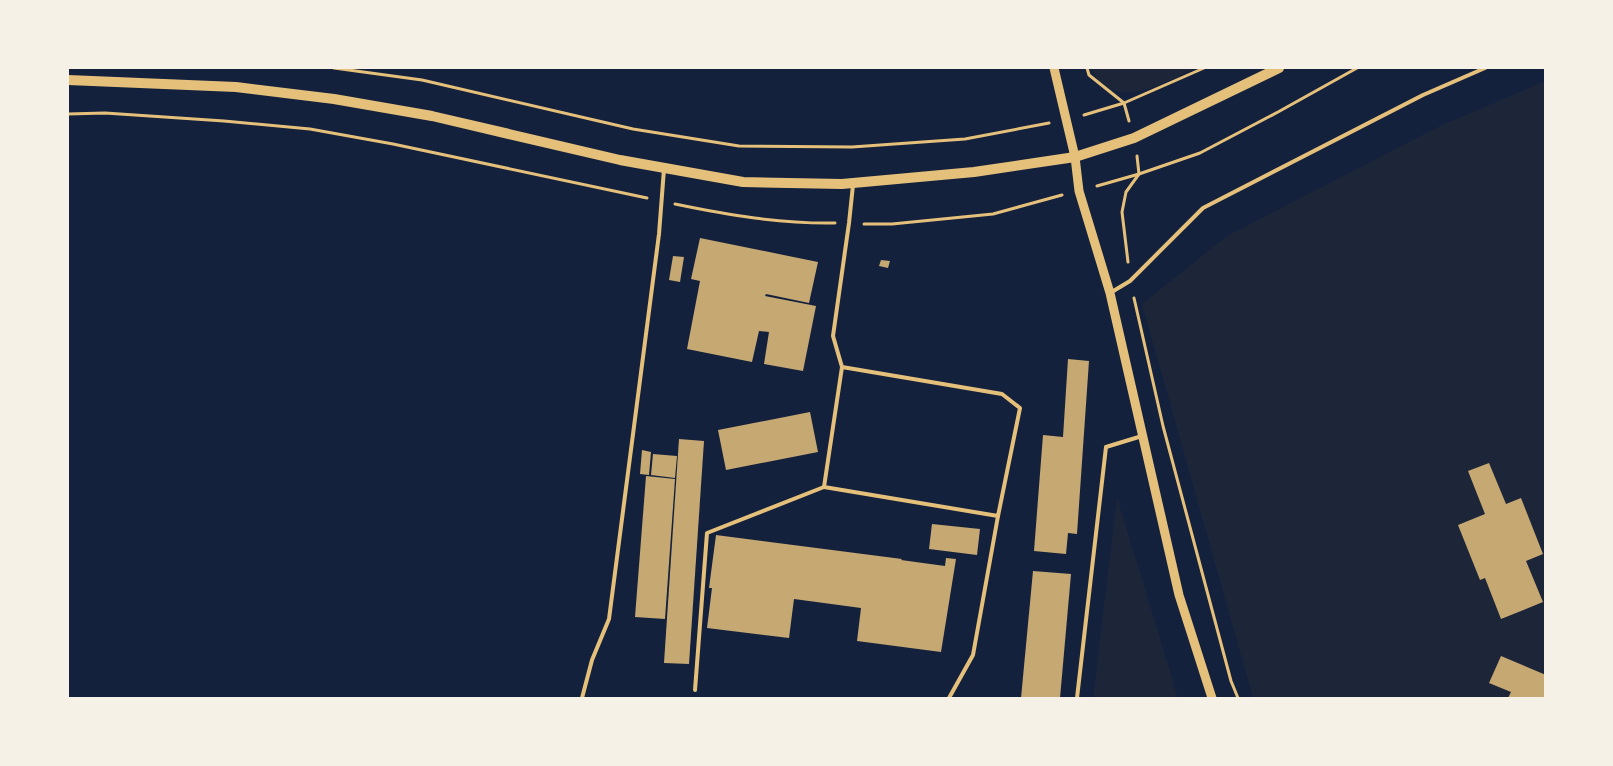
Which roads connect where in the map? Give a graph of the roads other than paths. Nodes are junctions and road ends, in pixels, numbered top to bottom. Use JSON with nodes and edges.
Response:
{"nodes":[{"id":1,"x":1054,"y":68,"type":"edge"},
{"id":2,"x":1279,"y":68,"type":"edge"},
{"id":3,"x":1485,"y":68,"type":"edge"},
{"id":4,"x":68,"y":80,"type":"edge"},
{"id":5,"x":1075,"y":157,"type":"junction"},
{"id":6,"x":664,"y":168,"type":"junction"},
{"id":7,"x":853,"y":183,"type":"junction"},
{"id":8,"x":1110,"y":293,"type":"junction"},
{"id":9,"x":842,"y":366,"type":"junction"},
{"id":10,"x":1142,"y":436,"type":"junction"},
{"id":11,"x":824,"y":487,"type":"junction"},
{"id":12,"x":998,"y":516,"type":"junction"},
{"id":13,"x":695,"y":690,"type":"dead end"},
{"id":14,"x":582,"y":698,"type":"edge"},
{"id":15,"x":949,"y":698,"type":"edge"},
{"id":16,"x":1077,"y":698,"type":"edge"},
{"id":17,"x":1212,"y":698,"type":"edge"}],
"edges":[{"from":1,"to":5,"type":"street"},
{"from":2,"to":5,"type":"main road"},
{"from":3,"to":8,"type":"lane"},
{"from":4,"to":6,"type":"main road"},
{"from":5,"to":7,"type":"main road"},
{"from":5,"to":8,"type":"street"},
{"from":6,"to":7,"type":"main road"},
{"from":6,"to":14,"type":"lane"},
{"from":7,"to":9,"type":"lane"},
{"from":8,"to":10,"type":"street"},
{"from":9,"to":11,"type":"lane"},
{"from":9,"to":12,"type":"lane"},
{"from":10,"to":16,"type":"lane"},
{"from":10,"to":17,"type":"street"},
{"from":11,"to":12,"type":"lane"},
{"from":11,"to":13,"type":"lane"},
{"from":12,"to":15,"type":"lane"}]}
